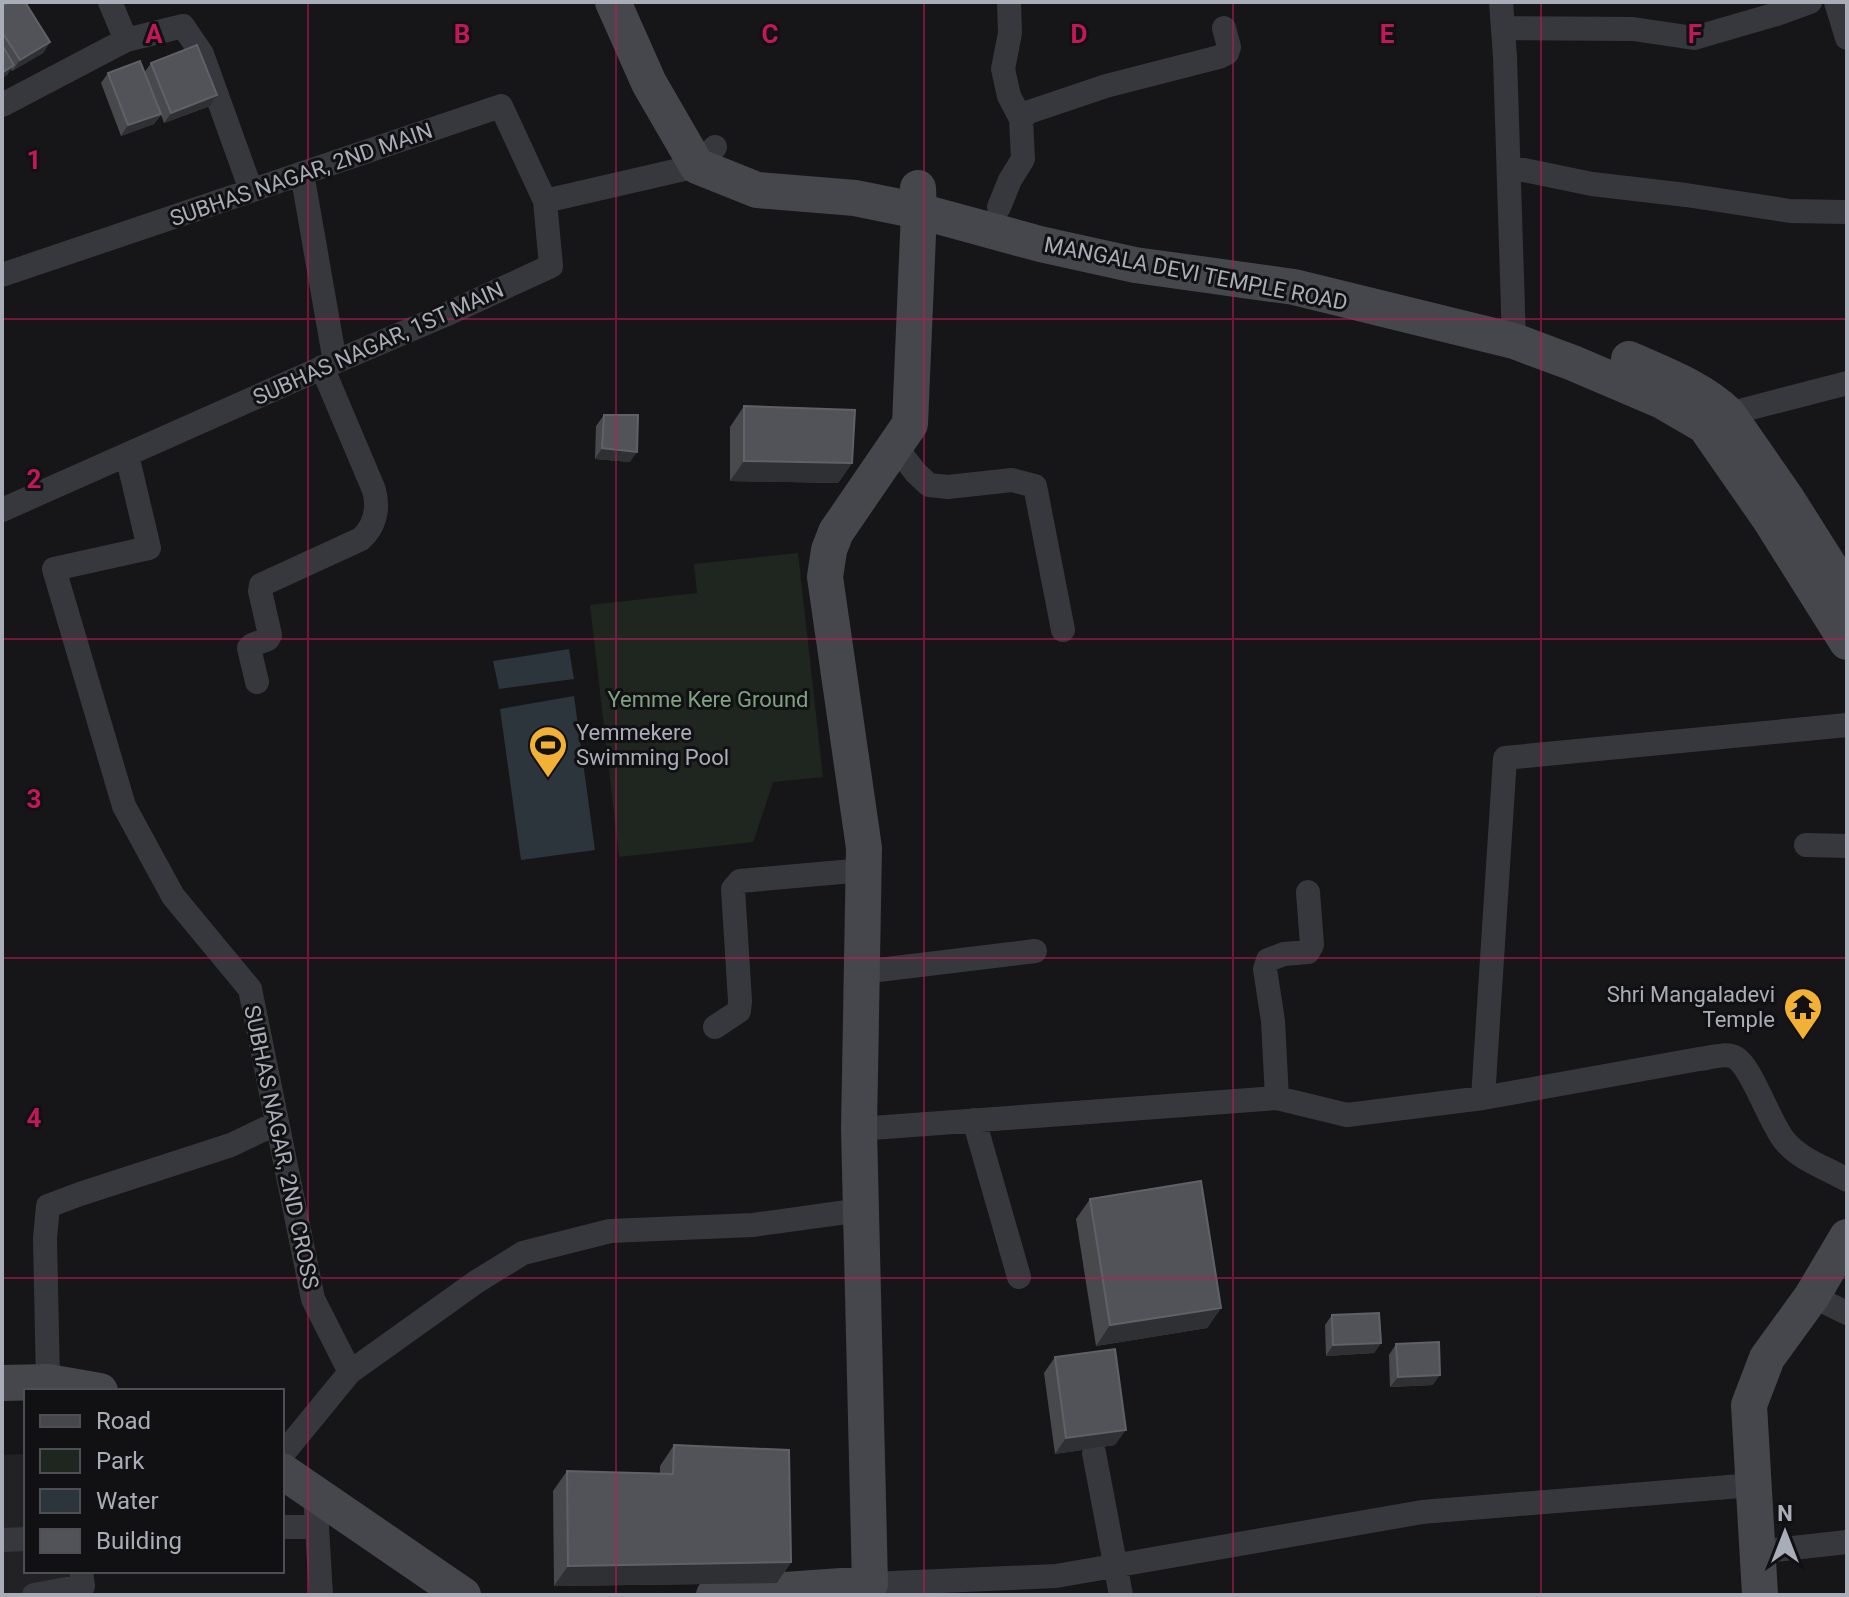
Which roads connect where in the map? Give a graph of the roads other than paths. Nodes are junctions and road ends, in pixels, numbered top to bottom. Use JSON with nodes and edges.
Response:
{"nodes":[{"id":1,"x":110,"y":2,"type":"edge"},
{"id":2,"x":613,"y":2,"type":"edge"},
{"id":3,"x":641,"y":2,"type":"edge"},
{"id":4,"x":1009,"y":2,"type":"edge"},
{"id":5,"x":1501,"y":2,"type":"edge"},
{"id":6,"x":1836,"y":2,"type":"edge"},
{"id":7,"x":1798,"y":4,"type":"edge"},
{"id":8,"x":1224,"y":28,"type":"dead end"},
{"id":9,"x":1503,"y":28,"type":"junction"},
{"id":10,"x":1847,"y":38,"type":"edge"},
{"id":11,"x":126,"y":40,"type":"junction"},
{"id":12,"x":2,"y":105,"type":"edge"},
{"id":13,"x":1021,"y":119,"type":"junction"},
{"id":14,"x":706,"y":156,"type":"junction"},
{"id":15,"x":1509,"y":167,"type":"junction"},
{"id":16,"x":302,"y":173,"type":"junction"},
{"id":17,"x":251,"y":190,"type":"junction"},
{"id":18,"x":919,"y":199,"type":"junction"},
{"id":19,"x":545,"y":201,"type":"junction"},
{"id":20,"x":999,"y":207,"type":"junction"},
{"id":21,"x":1847,"y":212,"type":"edge"},
{"id":22,"x":2,"y":275,"type":"edge"},
{"id":23,"x":1514,"y":329,"type":"junction"},
{"id":24,"x":328,"y":365,"type":"junction"},
{"id":25,"x":1847,"y":383,"type":"edge"},
{"id":26,"x":1716,"y":420,"type":"junction"},
{"id":27,"x":895,"y":446,"type":"junction"},
{"id":28,"x":127,"y":455,"type":"junction"},
{"id":29,"x":2,"y":510,"type":"edge"},
{"id":30,"x":1847,"y":594,"type":"edge"},
{"id":31,"x":1063,"y":630,"type":"dead end"},
{"id":32,"x":1847,"y":642,"type":"edge"},
{"id":33,"x":257,"y":682,"type":"dead end"},
{"id":34,"x":1847,"y":725,"type":"edge"},
{"id":35,"x":1806,"y":845,"type":"dead end"},
{"id":36,"x":1847,"y":846,"type":"edge"},
{"id":37,"x":864,"y":870,"type":"junction"},
{"id":38,"x":1308,"y":892,"type":"dead end"},
{"id":39,"x":1035,"y":951,"type":"dead end"},
{"id":40,"x":862,"y":972,"type":"junction"},
{"id":41,"x":715,"y":1027,"type":"dead end"},
{"id":42,"x":1277,"y":1098,"type":"junction"},
{"id":43,"x":1483,"y":1098,"type":"junction"},
{"id":44,"x":974,"y":1120,"type":"junction"},
{"id":45,"x":277,"y":1123,"type":"junction"},
{"id":46,"x":859,"y":1129,"type":"junction"},
{"id":47,"x":1847,"y":1180,"type":"edge"},
{"id":48,"x":861,"y":1210,"type":"junction"},
{"id":49,"x":1847,"y":1237,"type":"edge"},
{"id":50,"x":1019,"y":1277,"type":"dead end"},
{"id":51,"x":1812,"y":1296,"type":"junction"},
{"id":52,"x":1847,"y":1313,"type":"edge"},
{"id":53,"x":350,"y":1372,"type":"junction"},
{"id":54,"x":2,"y":1383,"type":"edge"},
{"id":55,"x":77,"y":1388,"type":"edge"},
{"id":56,"x":284,"y":1453,"type":"edge"},
{"id":57,"x":1094,"y":1453,"type":"dead end"},
{"id":58,"x":284,"y":1473,"type":"edge"},
{"id":59,"x":1753,"y":1485,"type":"junction"},
{"id":60,"x":316,"y":1510,"type":"junction"},
{"id":61,"x":284,"y":1526,"type":"edge"},
{"id":62,"x":24,"y":1539,"type":"edge"},
{"id":63,"x":2,"y":1540,"type":"edge"},
{"id":64,"x":1847,"y":1542,"type":"edge"},
{"id":65,"x":1757,"y":1552,"type":"junction"},
{"id":66,"x":1115,"y":1566,"type":"junction"},
{"id":67,"x":81,"y":1573,"type":"edge"},
{"id":68,"x":869,"y":1589,"type":"edge"},
{"id":69,"x":34,"y":1595,"type":"edge"},
{"id":70,"x":321,"y":1595,"type":"edge"},
{"id":71,"x":463,"y":1595,"type":"edge"},
{"id":72,"x":714,"y":1595,"type":"edge"},
{"id":73,"x":1121,"y":1595,"type":"edge"},
{"id":74,"x":1760,"y":1595,"type":"edge"}],
"edges":[{"from":1,"to":11,"type":"street"},
{"from":2,"to":14,"type":"main road"},
{"from":3,"to":14,"type":"main road"},
{"from":4,"to":13,"type":"street"},
{"from":5,"to":9,"type":"street"},
{"from":6,"to":10,"type":"street"},
{"from":7,"to":9,"type":"street"},
{"from":8,"to":13,"type":"street"},
{"from":9,"to":15,"type":"street"},
{"from":11,"to":12,"type":"street"},
{"from":11,"to":17,"type":"street"},
{"from":13,"to":20,"type":"street"},
{"from":14,"to":18,"type":"main road","name":"MANGALA DEVI TEMPLE ROAD"},
{"from":14,"to":19,"type":"street"},
{"from":15,"to":21,"type":"street"},
{"from":15,"to":23,"type":"street"},
{"from":16,"to":17,"type":"street","name":"SUBHAS NAGAR, 2ND MAIN"},
{"from":16,"to":19,"type":"street","name":"SUBHAS NAGAR, 2ND MAIN"},
{"from":16,"to":24,"type":"street"},
{"from":17,"to":22,"type":"street","name":"SUBHAS NAGAR, 2ND MAIN"},
{"from":18,"to":20,"type":"main road","name":"MANGALA DEVI TEMPLE ROAD"},
{"from":18,"to":23,"type":"main road","name":"MANGALA DEVI TEMPLE ROAD"},
{"from":18,"to":27,"type":"main road"},
{"from":19,"to":24,"type":"street","name":"SUBHAS NAGAR, 1ST MAIN"},
{"from":20,"to":23,"type":"main road","name":"MANGALA DEVI TEMPLE ROAD"},
{"from":23,"to":26,"type":"main road","name":"MANGALA DEVI TEMPLE ROAD"},
{"from":24,"to":28,"type":"street","name":"SUBHAS NAGAR, 1ST MAIN"},
{"from":24,"to":33,"type":"street"},
{"from":25,"to":26,"type":"street"},
{"from":26,"to":30,"type":"main road","name":"MANGALA DEVI TEMPLE ROAD"},
{"from":26,"to":32,"type":"main road","name":"MANGALA DEVI TEMPLE ROAD"},
{"from":27,"to":31,"type":"street"},
{"from":27,"to":37,"type":"main road"},
{"from":28,"to":29,"type":"street","name":"SUBHAS NAGAR, 1ST MAIN"},
{"from":28,"to":45,"type":"street","name":"SUBHAS NAGAR, 2ND CROSS"},
{"from":34,"to":43,"type":"street"},
{"from":35,"to":36,"type":"street"},
{"from":37,"to":40,"type":"main road"},
{"from":37,"to":41,"type":"street"},
{"from":38,"to":42,"type":"street"},
{"from":39,"to":40,"type":"street"},
{"from":40,"to":46,"type":"main road"},
{"from":42,"to":43,"type":"street"},
{"from":42,"to":44,"type":"street"},
{"from":43,"to":47,"type":"street"},
{"from":44,"to":46,"type":"street"},
{"from":44,"to":50,"type":"street"},
{"from":45,"to":53,"type":"street","name":"SUBHAS NAGAR, 2ND CROSS"},
{"from":45,"to":55,"type":"street"},
{"from":46,"to":48,"type":"main road"},
{"from":48,"to":53,"type":"street"},
{"from":48,"to":68,"type":"main road"},
{"from":49,"to":51,"type":"main road"},
{"from":51,"to":52,"type":"street"},
{"from":51,"to":59,"type":"main road"},
{"from":53,"to":56,"type":"street"},
{"from":54,"to":55,"type":"main road"},
{"from":57,"to":66,"type":"street"},
{"from":58,"to":60,"type":"main road"},
{"from":59,"to":65,"type":"main road"},
{"from":59,"to":66,"type":"street"},
{"from":60,"to":61,"type":"street"},
{"from":60,"to":70,"type":"street"},
{"from":60,"to":71,"type":"main road"},
{"from":62,"to":63,"type":"street"},
{"from":64,"to":65,"type":"street"},
{"from":65,"to":74,"type":"main road"},
{"from":66,"to":68,"type":"street"},
{"from":66,"to":73,"type":"street"},
{"from":67,"to":69,"type":"street"},
{"from":68,"to":72,"type":"main road"}]}
